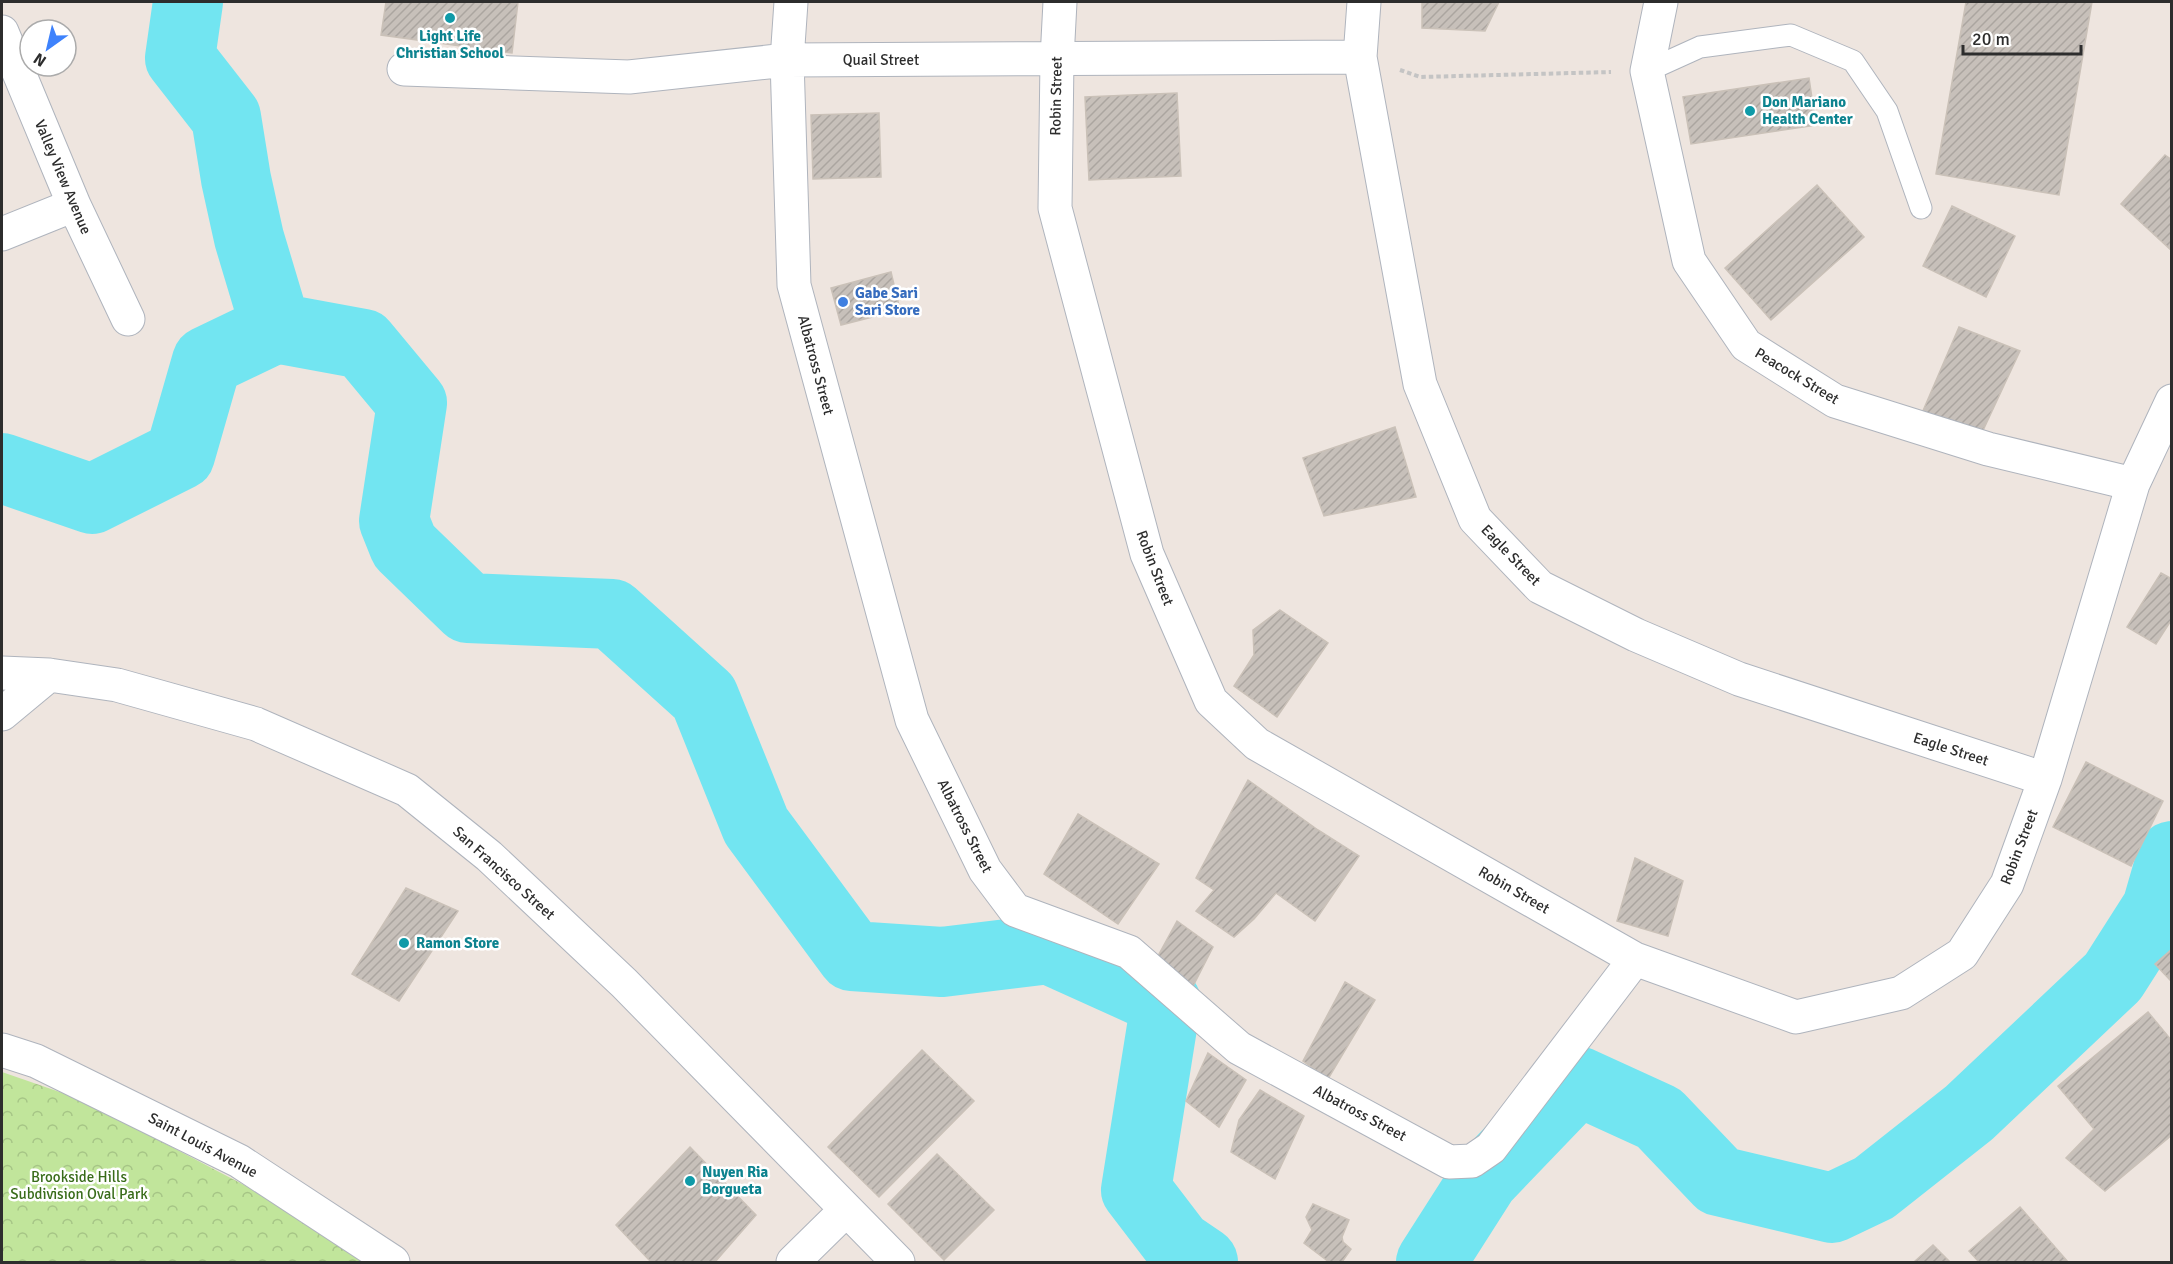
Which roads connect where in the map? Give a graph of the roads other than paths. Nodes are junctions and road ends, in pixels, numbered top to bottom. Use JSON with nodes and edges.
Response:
{"nodes":[{"id":1,"x":791,"y":2,"type":"edge"},
{"id":2,"x":1060,"y":2,"type":"edge"},
{"id":3,"x":1364,"y":2,"type":"edge"},
{"id":4,"x":1661,"y":2,"type":"edge"},
{"id":5,"x":2,"y":32,"type":"edge"},
{"id":6,"x":1360,"y":57,"type":"junction"},
{"id":7,"x":1057,"y":59,"type":"junction"},
{"id":8,"x":787,"y":60,"type":"junction"},
{"id":9,"x":404,"y":69,"type":"dead end"},
{"id":10,"x":1647,"y":71,"type":"junction"},
{"id":11,"x":74,"y":205,"type":"junction"},
{"id":12,"x":1921,"y":208,"type":"dead end"},
{"id":13,"x":2,"y":234,"type":"edge"},
{"id":14,"x":128,"y":319,"type":"dead end"},
{"id":15,"x":2172,"y":401,"type":"edge"},
{"id":16,"x":2133,"y":484,"type":"junction"},
{"id":17,"x":2,"y":673,"type":"edge"},
{"id":18,"x":49,"y":675,"type":"junction"},
{"id":19,"x":2,"y":714,"type":"edge"},
{"id":20,"x":2045,"y":780,"type":"junction"},
{"id":21,"x":1635,"y":959,"type":"junction"},
{"id":22,"x":2,"y":1050,"type":"edge"},
{"id":23,"x":846,"y":1210,"type":"junction"},
{"id":24,"x":393,"y":1263,"type":"edge"},
{"id":25,"x":793,"y":1263,"type":"edge"},
{"id":26,"x":898,"y":1263,"type":"edge"}],
"edges":[{"from":1,"to":8,"type":"street","name":"Albatross Street"},
{"from":2,"to":7,"type":"street","name":"Robin Street"},
{"from":3,"to":6,"type":"street","name":"Eagle Street"},
{"from":4,"to":10,"type":"street","name":"Peacock Street"},
{"from":5,"to":11,"type":"street","name":"Valley View Avenue"},
{"from":6,"to":7,"type":"street","name":"Quail Street"},
{"from":6,"to":20,"type":"street","name":"Eagle Street"},
{"from":7,"to":8,"type":"street","name":"Quail Street"},
{"from":7,"to":21,"type":"street","name":"Robin Street"},
{"from":8,"to":9,"type":"street","name":"Quail Street"},
{"from":8,"to":21,"type":"street","name":"Albatross Street"},
{"from":10,"to":12,"type":"lane"},
{"from":10,"to":16,"type":"street","name":"Peacock Street"},
{"from":11,"to":13,"type":"street"},
{"from":11,"to":14,"type":"street","name":"Valley View Avenue"},
{"from":15,"to":16,"type":"street","name":"Robin Street"},
{"from":16,"to":20,"type":"street","name":"Robin Street"},
{"from":17,"to":18,"type":"street","name":"San Francisco Street"},
{"from":18,"to":19,"type":"street"},
{"from":18,"to":23,"type":"street","name":"San Francisco Street"},
{"from":20,"to":21,"type":"street","name":"Robin Street"},
{"from":22,"to":24,"type":"street","name":"Saint Louis Avenue"},
{"from":23,"to":25,"type":"street"},
{"from":23,"to":26,"type":"street","name":"San Francisco Street"}]}
